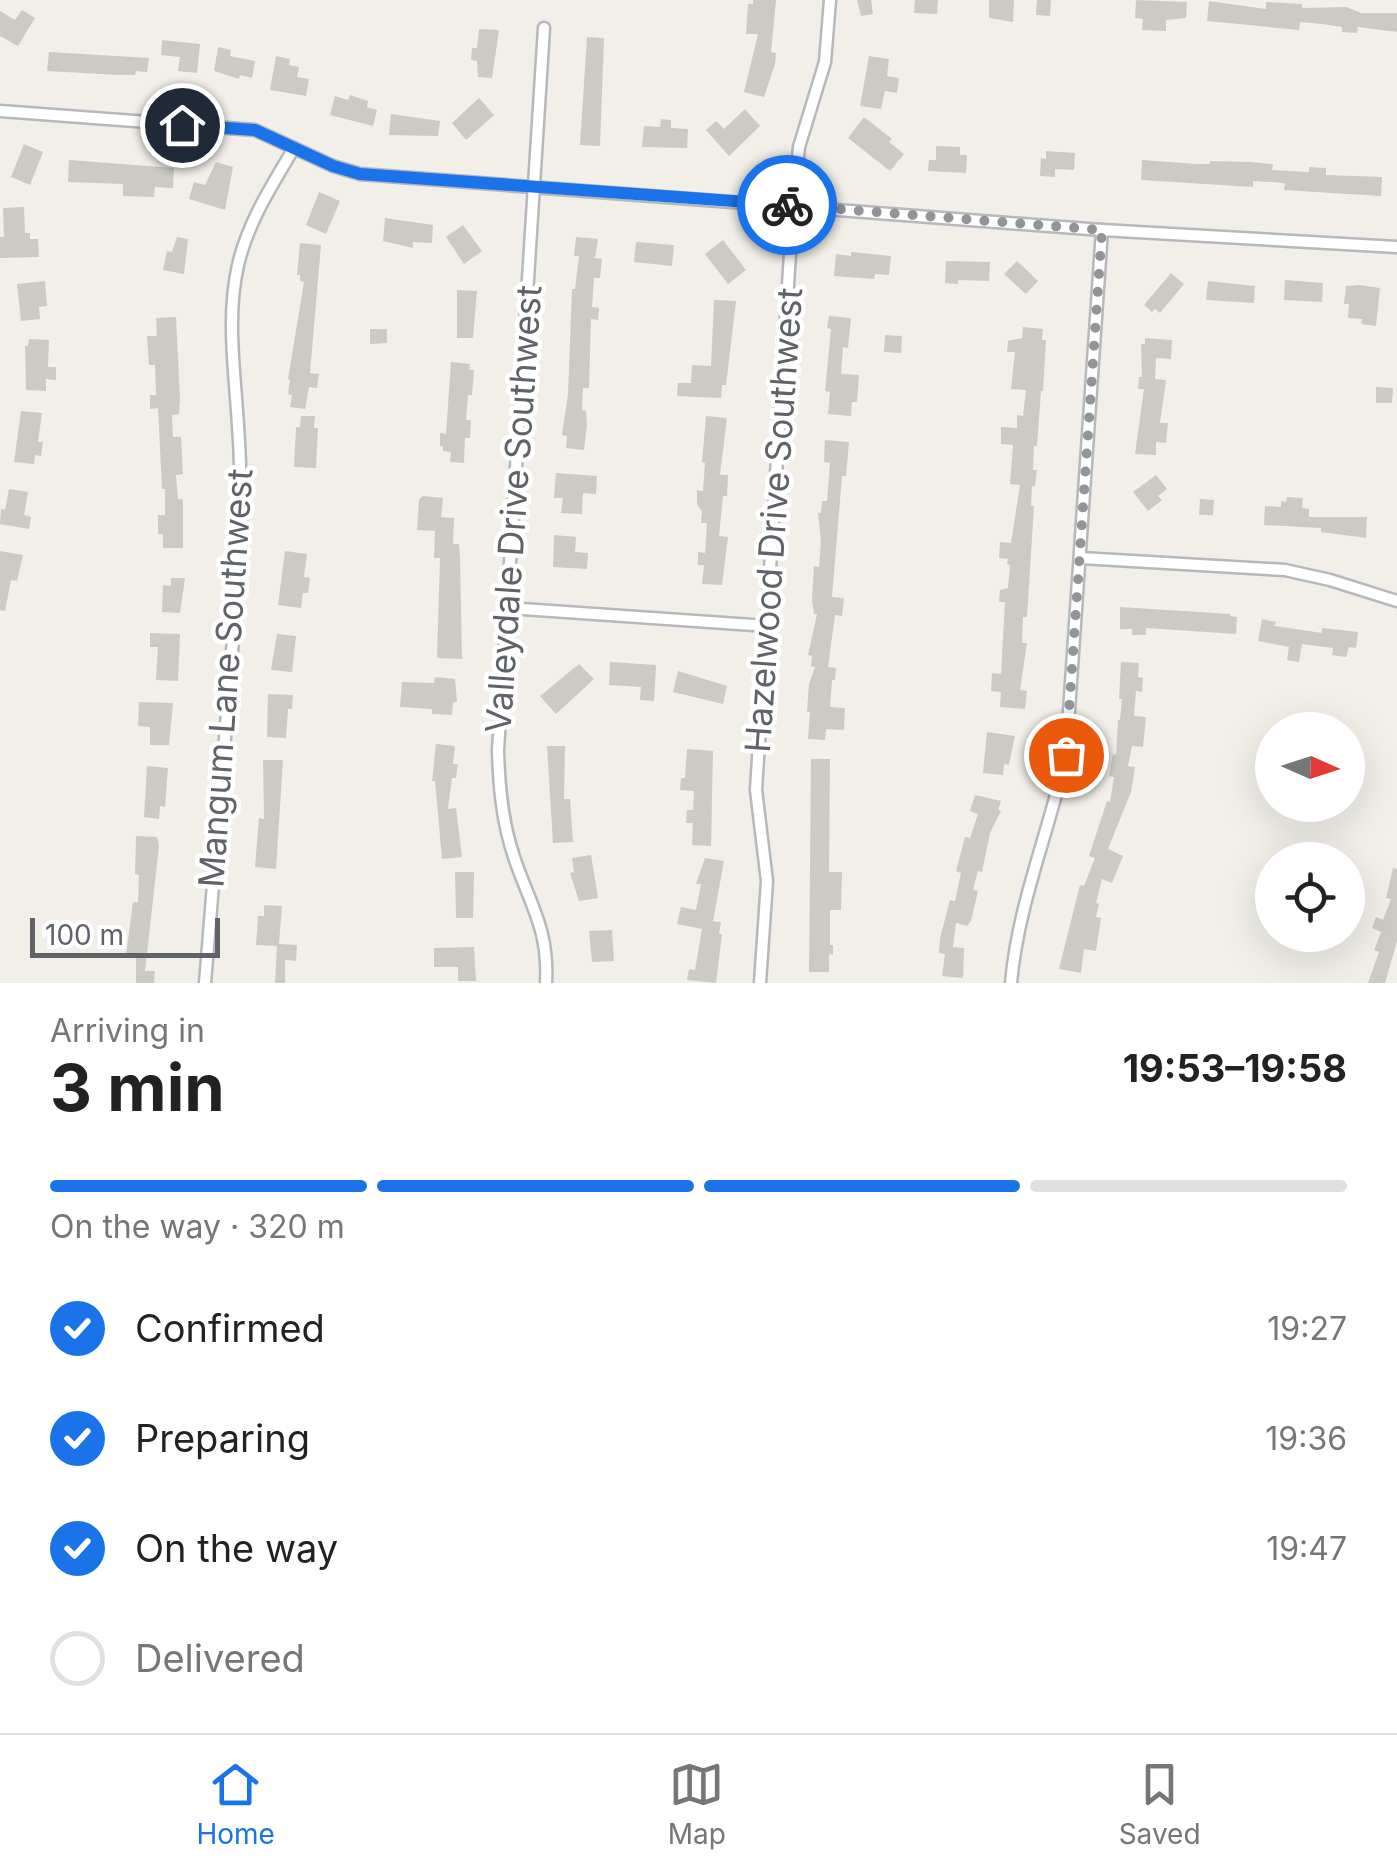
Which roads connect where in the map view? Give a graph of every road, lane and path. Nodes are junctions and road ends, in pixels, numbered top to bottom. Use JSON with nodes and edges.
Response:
{"nodes":[{"id":1,"x":830,"y":0,"type":"edge"},
{"id":2,"x":544,"y":28,"type":"dead end"},
{"id":3,"x":0,"y":111,"type":"edge"},
{"id":4,"x":294,"y":148,"type":"junction"},
{"id":5,"x":534,"y":188,"type":"junction"},
{"id":6,"x":793,"y":206,"type":"junction"},
{"id":7,"x":1102,"y":230,"type":"junction"},
{"id":8,"x":1397,"y":246,"type":"edge"},
{"id":9,"x":1081,"y":558,"type":"junction"},
{"id":10,"x":1397,"y":600,"type":"edge"},
{"id":11,"x":507,"y":608,"type":"junction"},
{"id":12,"x":766,"y":626,"type":"junction"},
{"id":13,"x":205,"y":983,"type":"edge"},
{"id":14,"x":546,"y":983,"type":"edge"},
{"id":15,"x":760,"y":983,"type":"edge"},
{"id":16,"x":1011,"y":983,"type":"edge"}],
"edges":[{"from":1,"to":6,"type":"street","name":"Hazelwood Drive Southwest"},
{"from":2,"to":5,"type":"street","name":"Valleydale Drive Southwest"},
{"from":3,"to":4,"type":"street"},
{"from":4,"to":5,"type":"street"},
{"from":4,"to":13,"type":"street","name":"Mangum Lane Southwest"},
{"from":5,"to":6,"type":"street"},
{"from":5,"to":11,"type":"street","name":"Valleydale Drive Southwest"},
{"from":6,"to":7,"type":"street"},
{"from":6,"to":12,"type":"street","name":"Hazelwood Drive Southwest"},
{"from":7,"to":8,"type":"street"},
{"from":7,"to":9,"type":"street"},
{"from":9,"to":10,"type":"street"},
{"from":9,"to":16,"type":"street"},
{"from":11,"to":12,"type":"street"},
{"from":11,"to":14,"type":"street","name":"Valleydale Drive Southwest"},
{"from":12,"to":15,"type":"street","name":"Hazelwood Drive Southwest"}]}
